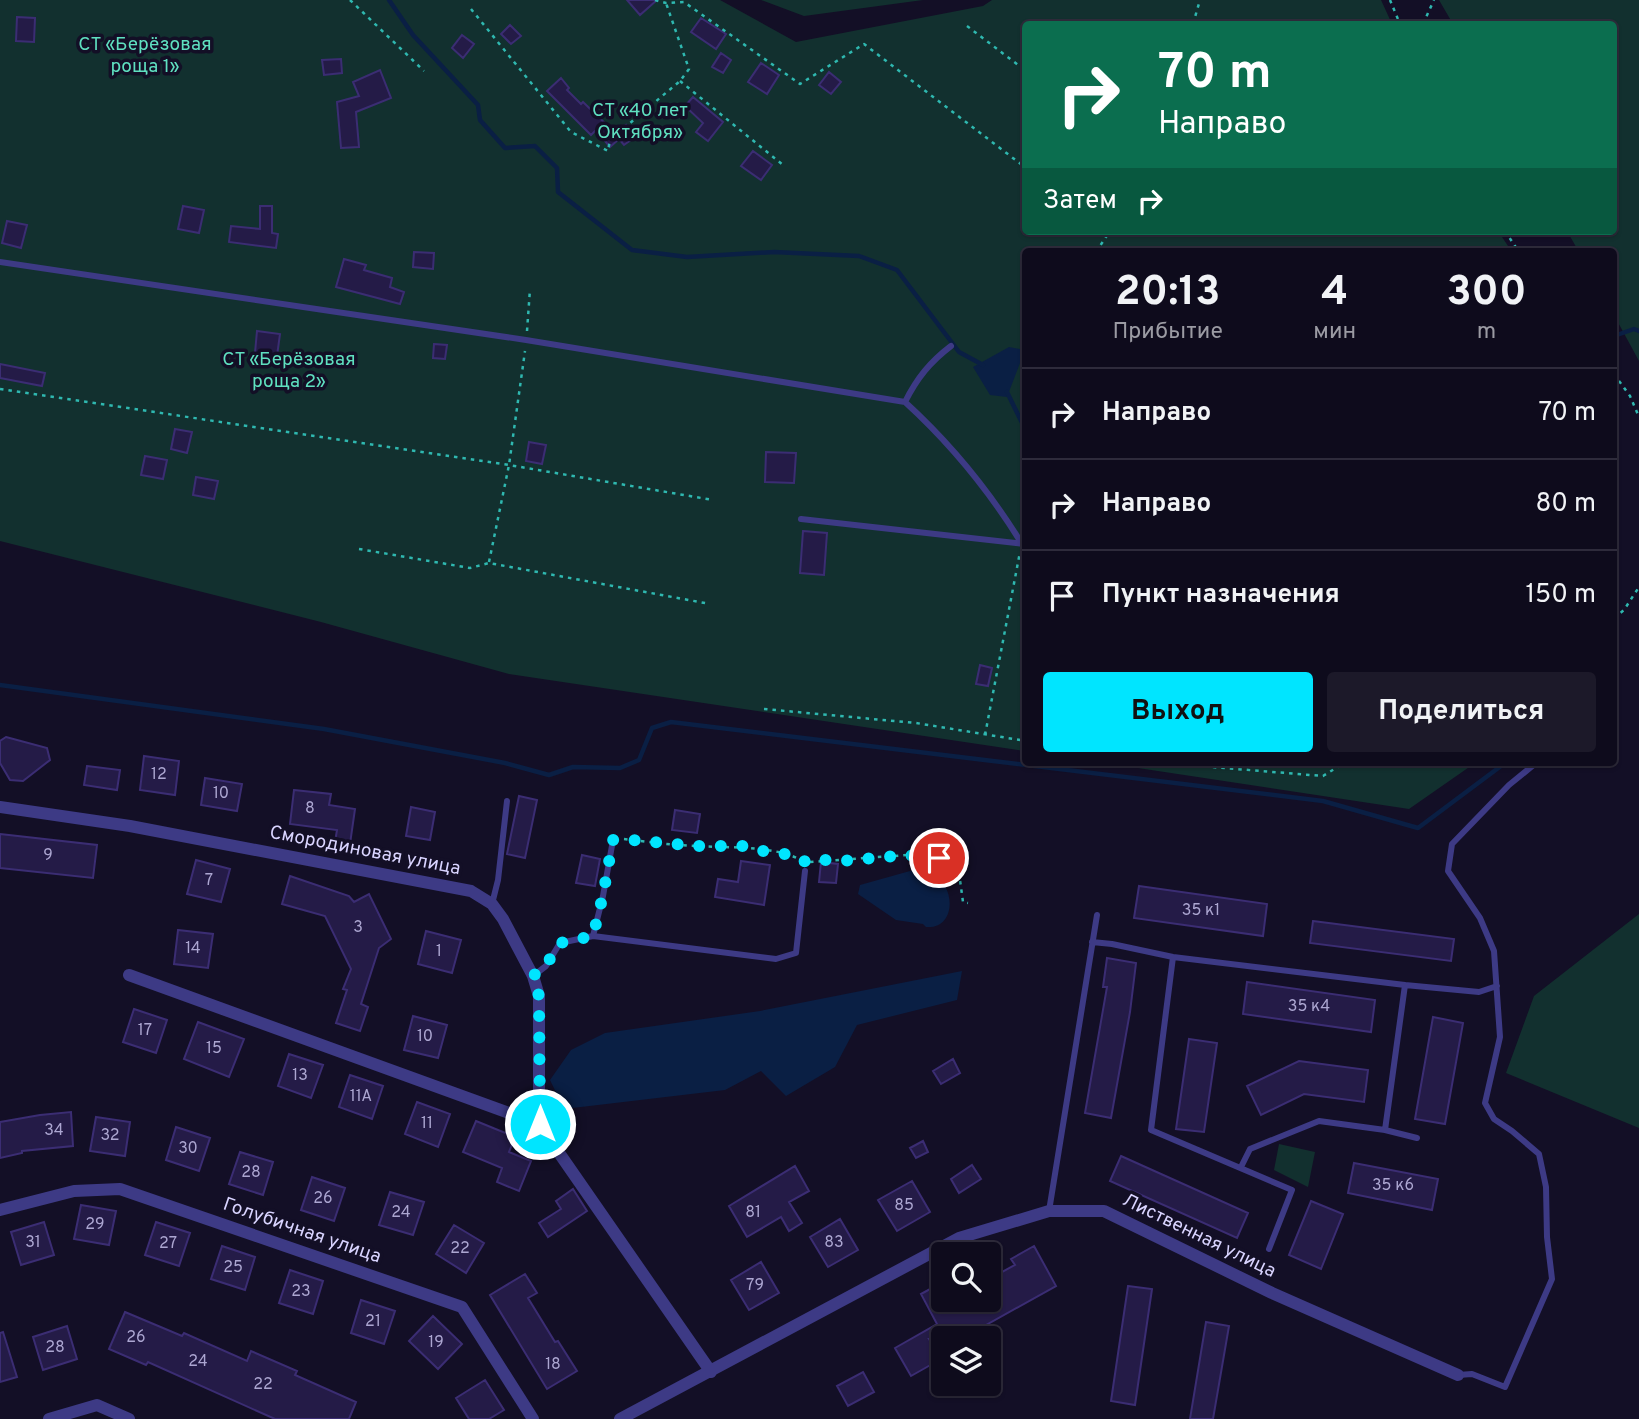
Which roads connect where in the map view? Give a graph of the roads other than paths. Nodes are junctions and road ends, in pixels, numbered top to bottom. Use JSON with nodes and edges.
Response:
{"nodes":[{"id":1,"x":0,"y":262,"type":"edge"},
{"id":2,"x":951,"y":346,"type":"dead end"},
{"id":3,"x":905,"y":402,"type":"junction"},
{"id":4,"x":801,"y":519,"type":"dead end"},
{"id":5,"x":1022,"y":541,"type":"edge"},
{"id":6,"x":1022,"y":544,"type":"edge"},
{"id":7,"x":1532,"y":766,"type":"edge"},
{"id":8,"x":507,"y":801,"type":"dead end"},
{"id":9,"x":0,"y":807,"type":"edge"},
{"id":10,"x":613,"y":840,"type":"road end"},
{"id":11,"x":805,"y":871,"type":"dead end"},
{"id":12,"x":492,"y":904,"type":"junction"},
{"id":13,"x":1097,"y":915,"type":"dead end"},
{"id":14,"x":593,"y":936,"type":"junction"},
{"id":15,"x":1092,"y":942,"type":"junction"},
{"id":16,"x":1173,"y":957,"type":"junction"},
{"id":17,"x":129,"y":975,"type":"dead end"},
{"id":18,"x":533,"y":976,"type":"junction"},
{"id":19,"x":1405,"y":985,"type":"junction"},
{"id":20,"x":1497,"y":986,"type":"junction"},
{"id":21,"x":540,"y":1124,"type":"junction"},
{"id":22,"x":1385,"y":1130,"type":"junction"},
{"id":23,"x":1417,"y":1138,"type":"dead end"},
{"id":24,"x":1241,"y":1167,"type":"junction"},
{"id":25,"x":0,"y":1210,"type":"edge"},
{"id":26,"x":1049,"y":1211,"type":"junction"},
{"id":27,"x":1269,"y":1249,"type":"dead end"},
{"id":28,"x":711,"y":1372,"type":"junction"},
{"id":29,"x":1458,"y":1375,"type":"joint"},
{"id":30,"x":49,"y":1419,"type":"edge"},
{"id":31,"x":130,"y":1419,"type":"edge"},
{"id":32,"x":533,"y":1419,"type":"edge"},
{"id":33,"x":621,"y":1419,"type":"edge"}],
"edges":[{"from":1,"to":3,"type":"lane"},
{"from":2,"to":3,"type":"lane"},
{"from":3,"to":5,"type":"lane"},
{"from":4,"to":6,"type":"lane"},
{"from":7,"to":20,"type":"lane"},
{"from":8,"to":12,"type":"lane"},
{"from":9,"to":12,"type":"street","name":"Смородиновая улица"},
{"from":10,"to":14,"type":"lane"},
{"from":11,"to":14,"type":"lane"},
{"from":12,"to":18,"type":"street"},
{"from":13,"to":15,"type":"lane"},
{"from":14,"to":18,"type":"lane"},
{"from":15,"to":16,"type":"lane"},
{"from":15,"to":26,"type":"lane"},
{"from":16,"to":19,"type":"lane"},
{"from":16,"to":24,"type":"lane"},
{"from":17,"to":21,"type":"street"},
{"from":18,"to":21,"type":"street"},
{"from":19,"to":20,"type":"lane"},
{"from":19,"to":22,"type":"lane"},
{"from":20,"to":29,"type":"lane"},
{"from":21,"to":28,"type":"street"},
{"from":22,"to":23,"type":"lane"},
{"from":22,"to":24,"type":"lane"},
{"from":24,"to":27,"type":"lane"},
{"from":25,"to":32,"type":"street","name":"Голубичная улица"},
{"from":26,"to":28,"type":"street","name":"Лиственная улица"},
{"from":26,"to":29,"type":"street","name":"Лиственная улица"},
{"from":28,"to":33,"type":"street","name":"Лиственная улица"},
{"from":30,"to":31,"type":"street"}]}
